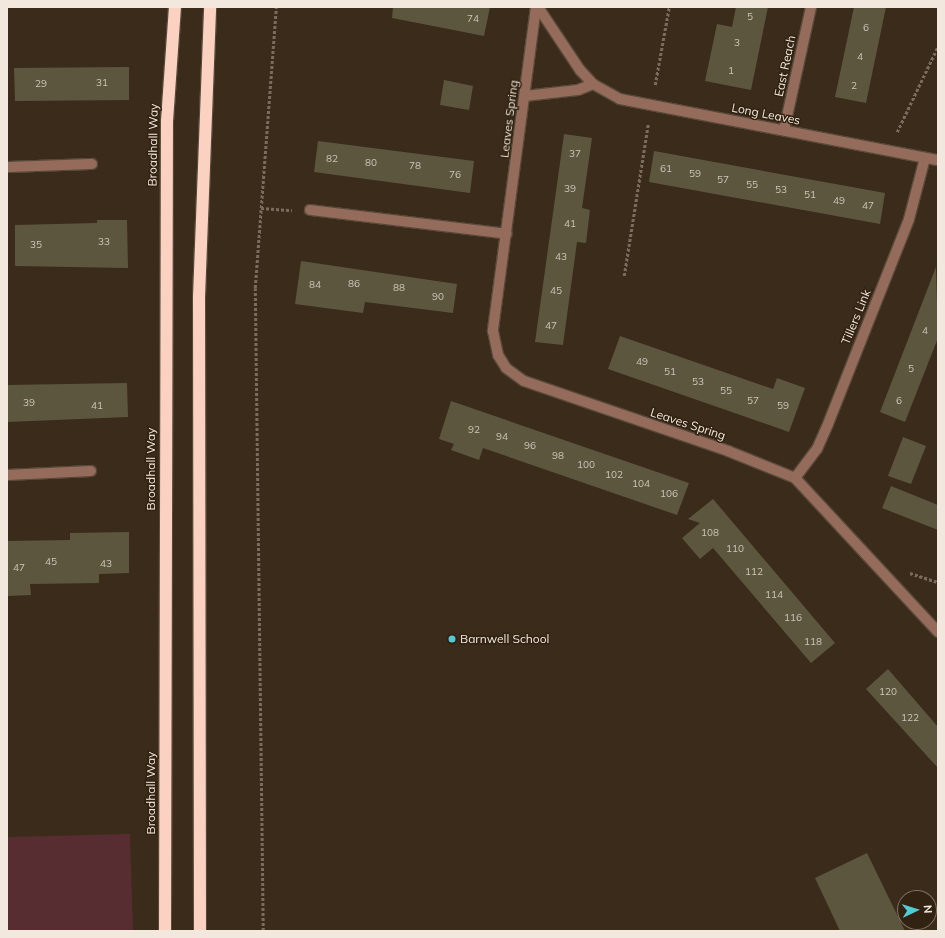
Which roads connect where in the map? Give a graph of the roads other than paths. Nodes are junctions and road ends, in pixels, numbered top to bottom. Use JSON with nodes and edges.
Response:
{"nodes":[{"id":1,"x":175,"y":7,"type":"edge"},
{"id":2,"x":210,"y":7,"type":"edge"},
{"id":3,"x":537,"y":7,"type":"edge"},
{"id":4,"x":811,"y":7,"type":"edge"},
{"id":5,"x":593,"y":84,"type":"junction"},
{"id":6,"x":525,"y":96,"type":"junction"},
{"id":7,"x":784,"y":130,"type":"junction"},
{"id":8,"x":925,"y":158,"type":"junction"},
{"id":9,"x":938,"y":160,"type":"edge"},
{"id":10,"x":92,"y":164,"type":"dead end"},
{"id":11,"x":7,"y":167,"type":"edge"},
{"id":12,"x":310,"y":210,"type":"road end"},
{"id":13,"x":508,"y":234,"type":"junction"},
{"id":14,"x":91,"y":471,"type":"dead end"},
{"id":15,"x":7,"y":475,"type":"edge"},
{"id":16,"x":795,"y":478,"type":"junction"},
{"id":17,"x":938,"y":632,"type":"edge"},
{"id":18,"x":165,"y":931,"type":"edge"},
{"id":19,"x":200,"y":931,"type":"edge"}],
"edges":[{"from":1,"to":18,"type":"highway","name":"Broadhall Way"},
{"from":2,"to":19,"type":"highway"},
{"from":3,"to":5,"type":"street","name":"Long Leaves"},
{"from":3,"to":6,"type":"street","name":"Leaves Spring"},
{"from":4,"to":7,"type":"street","name":"East Reach"},
{"from":5,"to":6,"type":"street"},
{"from":5,"to":7,"type":"street","name":"Long Leaves"},
{"from":6,"to":13,"type":"street","name":"Leaves Spring"},
{"from":7,"to":8,"type":"street","name":"Long Leaves"},
{"from":8,"to":9,"type":"street","name":"Long Leaves"},
{"from":8,"to":16,"type":"street","name":"Tillers Link"},
{"from":10,"to":11,"type":"street"},
{"from":12,"to":13,"type":"street"},
{"from":13,"to":16,"type":"street","name":"Leaves Spring"},
{"from":14,"to":15,"type":"street"},
{"from":16,"to":17,"type":"street","name":"Leaves Spring"}]}
